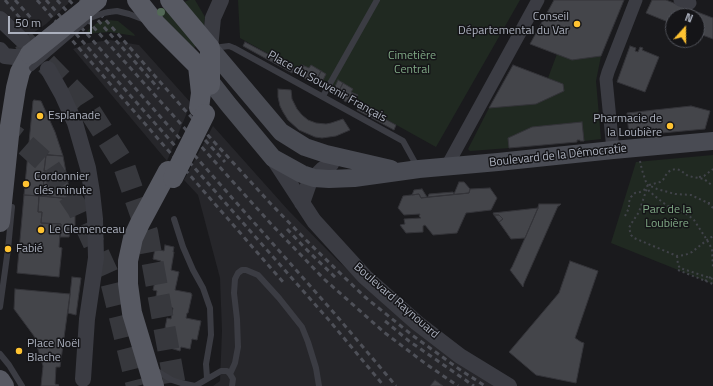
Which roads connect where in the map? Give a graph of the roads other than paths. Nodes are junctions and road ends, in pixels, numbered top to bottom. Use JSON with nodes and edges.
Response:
{"nodes":[{"id":1,"x":136,"y":0,"type":"edge"},
{"id":2,"x":170,"y":0,"type":"edge"},
{"id":3,"x":221,"y":0,"type":"edge"},
{"id":4,"x":377,"y":0,"type":"edge"},
{"id":5,"x":538,"y":0,"type":"edge"},
{"id":6,"x":636,"y":0,"type":"edge"},
{"id":7,"x":101,"y":3,"type":"edge"},
{"id":8,"x":0,"y":19,"type":"edge"},
{"id":9,"x":156,"y":24,"type":"junction"},
{"id":10,"x":210,"y":48,"type":"junction"},
{"id":11,"x":21,"y":62,"type":"edge"},
{"id":12,"x":204,"y":73,"type":"junction"},
{"id":13,"x":323,"y":96,"type":"junction"},
{"id":14,"x":210,"y":107,"type":"junction"},
{"id":15,"x":5,"y":123,"type":"edge"},
{"id":16,"x":713,"y":141,"type":"edge"},
{"id":17,"x":613,"y":150,"type":"junction"},
{"id":18,"x":330,"y":155,"type":"junction"},
{"id":19,"x":273,"y":158,"type":"junction"},
{"id":20,"x":446,"y":166,"type":"junction"},
{"id":21,"x":411,"y":170,"type":"junction"},
{"id":22,"x":314,"y":178,"type":"junction"},
{"id":23,"x":12,"y":203,"type":"dead end"},
{"id":24,"x":302,"y":203,"type":"junction"},
{"id":25,"x":174,"y":219,"type":"dead end"},
{"id":26,"x":0,"y":222,"type":"edge"},
{"id":27,"x":0,"y":307,"type":"edge"},
{"id":28,"x":0,"y":354,"type":"edge"},
{"id":29,"x":230,"y":374,"type":"junction"},
{"id":30,"x":207,"y":378,"type":"junction"},
{"id":31,"x":83,"y":379,"type":"dead end"},
{"id":32,"x":0,"y":380,"type":"edge"},
{"id":33,"x":158,"y":381,"type":"edge"},
{"id":34,"x":4,"y":386,"type":"edge"},
{"id":35,"x":22,"y":386,"type":"edge"},
{"id":36,"x":195,"y":386,"type":"edge"},
{"id":37,"x":232,"y":386,"type":"edge"},
{"id":38,"x":319,"y":386,"type":"edge"},
{"id":39,"x":509,"y":386,"type":"edge"}],
"edges":[{"from":1,"to":9,"type":"main road"},
{"from":2,"to":10,"type":"main road"},
{"from":3,"to":10,"type":"street"},
{"from":4,"to":13,"type":"lane"},
{"from":5,"to":20,"type":"street"},
{"from":6,"to":17,"type":"street"},
{"from":7,"to":9,"type":"lane"},
{"from":7,"to":11,"type":"main road","bridge":true},
{"from":8,"to":11,"type":"street"},
{"from":9,"to":12,"type":"main road"},
{"from":10,"to":12,"type":"main road"},
{"from":10,"to":13,"type":"lane","name":"Place du Souvenir Français"},
{"from":10,"to":18,"type":"main road","name":"Boulevard de la Démocratie"},
{"from":11,"to":15,"type":"main road"},
{"from":11,"to":31,"type":"street"},
{"from":12,"to":14,"type":"main road","name":"Boulevard de la Démocratie"},
{"from":12,"to":14,"type":"main road"},
{"from":13,"to":21,"type":"lane","name":"Place du Souvenir Français"},
{"from":14,"to":19,"type":"main road","name":"Boulevard de la Démocratie"},
{"from":14,"to":33,"type":"main road","bridge":true},
{"from":15,"to":26,"type":"main road"},
{"from":16,"to":17,"type":"main road","name":"Boulevard de la Démocratie"},
{"from":17,"to":20,"type":"main road","name":"Boulevard de la Démocratie"},
{"from":18,"to":21,"type":"main road","name":"Boulevard de la Démocratie"},
{"from":18,"to":22,"type":"street"},
{"from":19,"to":22,"type":"main road","name":"Boulevard de la Démocratie"},
{"from":19,"to":24,"type":"street","name":"Boulevard Raynouard"},
{"from":20,"to":21,"type":"main road","name":"Boulevard de la Démocratie"},
{"from":21,"to":22,"type":"main road","name":"Boulevard de la Démocratie"},
{"from":22,"to":24,"type":"street"},
{"from":23,"to":27,"type":"lane"},
{"from":24,"to":39,"type":"street","name":"Boulevard Raynouard"},
{"from":25,"to":30,"type":"lane"},
{"from":28,"to":35,"type":"lane"},
{"from":29,"to":30,"type":"lane"},
{"from":29,"to":37,"type":"lane"},
{"from":29,"to":38,"type":"lane"},
{"from":30,"to":36,"type":"lane"},
{"from":32,"to":34,"type":"main road"},
{"from":33,"to":36,"type":"lane"}]}
